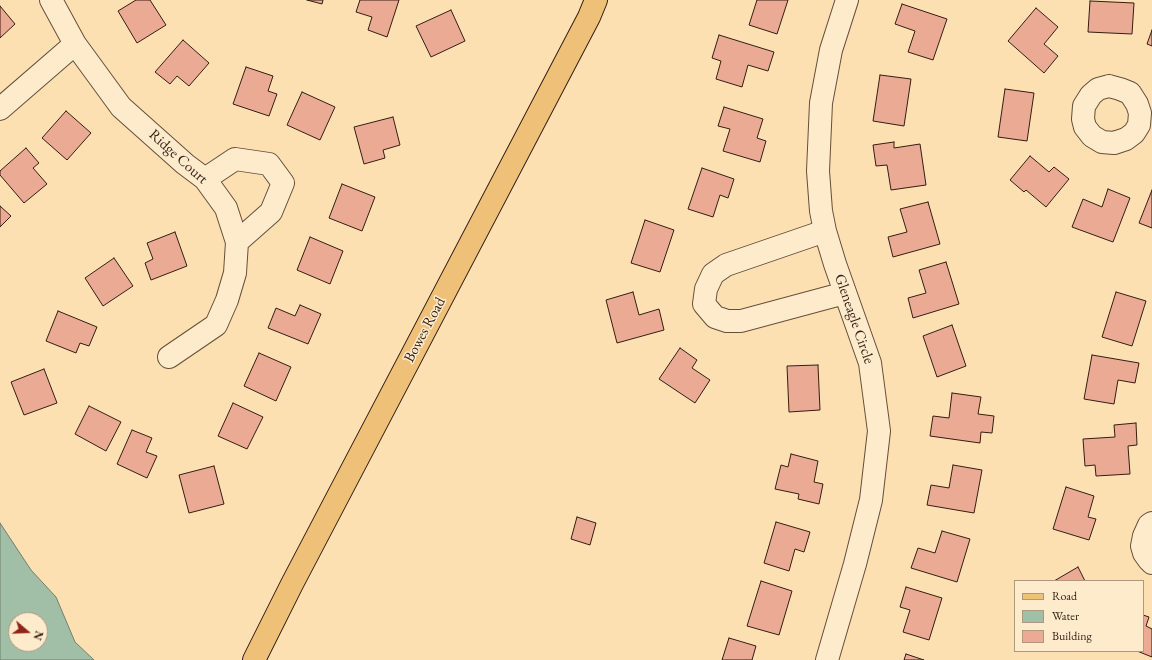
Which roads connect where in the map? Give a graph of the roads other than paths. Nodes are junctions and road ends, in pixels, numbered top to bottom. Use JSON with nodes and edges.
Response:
{"nodes":[{"id":1,"x":51,"y":0,"type":"edge"},
{"id":2,"x":596,"y":0,"type":"edge"},
{"id":3,"x":847,"y":0,"type":"edge"},
{"id":4,"x":75,"y":44,"type":"junction"},
{"id":5,"x":0,"y":109,"type":"edge"},
{"id":6,"x":205,"y":179,"type":"junction"},
{"id":7,"x":825,"y":231,"type":"junction"},
{"id":8,"x":237,"y":242,"type":"junction"},
{"id":9,"x":845,"y":293,"type":"junction"},
{"id":10,"x":169,"y":357,"type":"dead end"},
{"id":11,"x":1152,"y":523,"type":"edge"},
{"id":12,"x":1152,"y":562,"type":"edge"},
{"id":13,"x":254,"y":660,"type":"edge"},
{"id":14,"x":827,"y":660,"type":"edge"}],
"edges":[{"from":1,"to":4,"type":"street","name":"Ridge Court"},
{"from":2,"to":13,"type":"main road","name":"Bowes Road"},
{"from":3,"to":7,"type":"street","name":"Gleneagle Circle"},
{"from":4,"to":5,"type":"street"},
{"from":4,"to":6,"type":"street","name":"Ridge Court"},
{"from":6,"to":8,"type":"street","name":"Ridge Court"},
{"from":6,"to":8,"type":"street"},
{"from":7,"to":9,"type":"street","name":"Gleneagle Circle"},
{"from":7,"to":9,"type":"street"},
{"from":8,"to":10,"type":"street","name":"Ridge Court"},
{"from":9,"to":14,"type":"street","name":"Gleneagle Circle"},
{"from":11,"to":12,"type":"street"}]}
